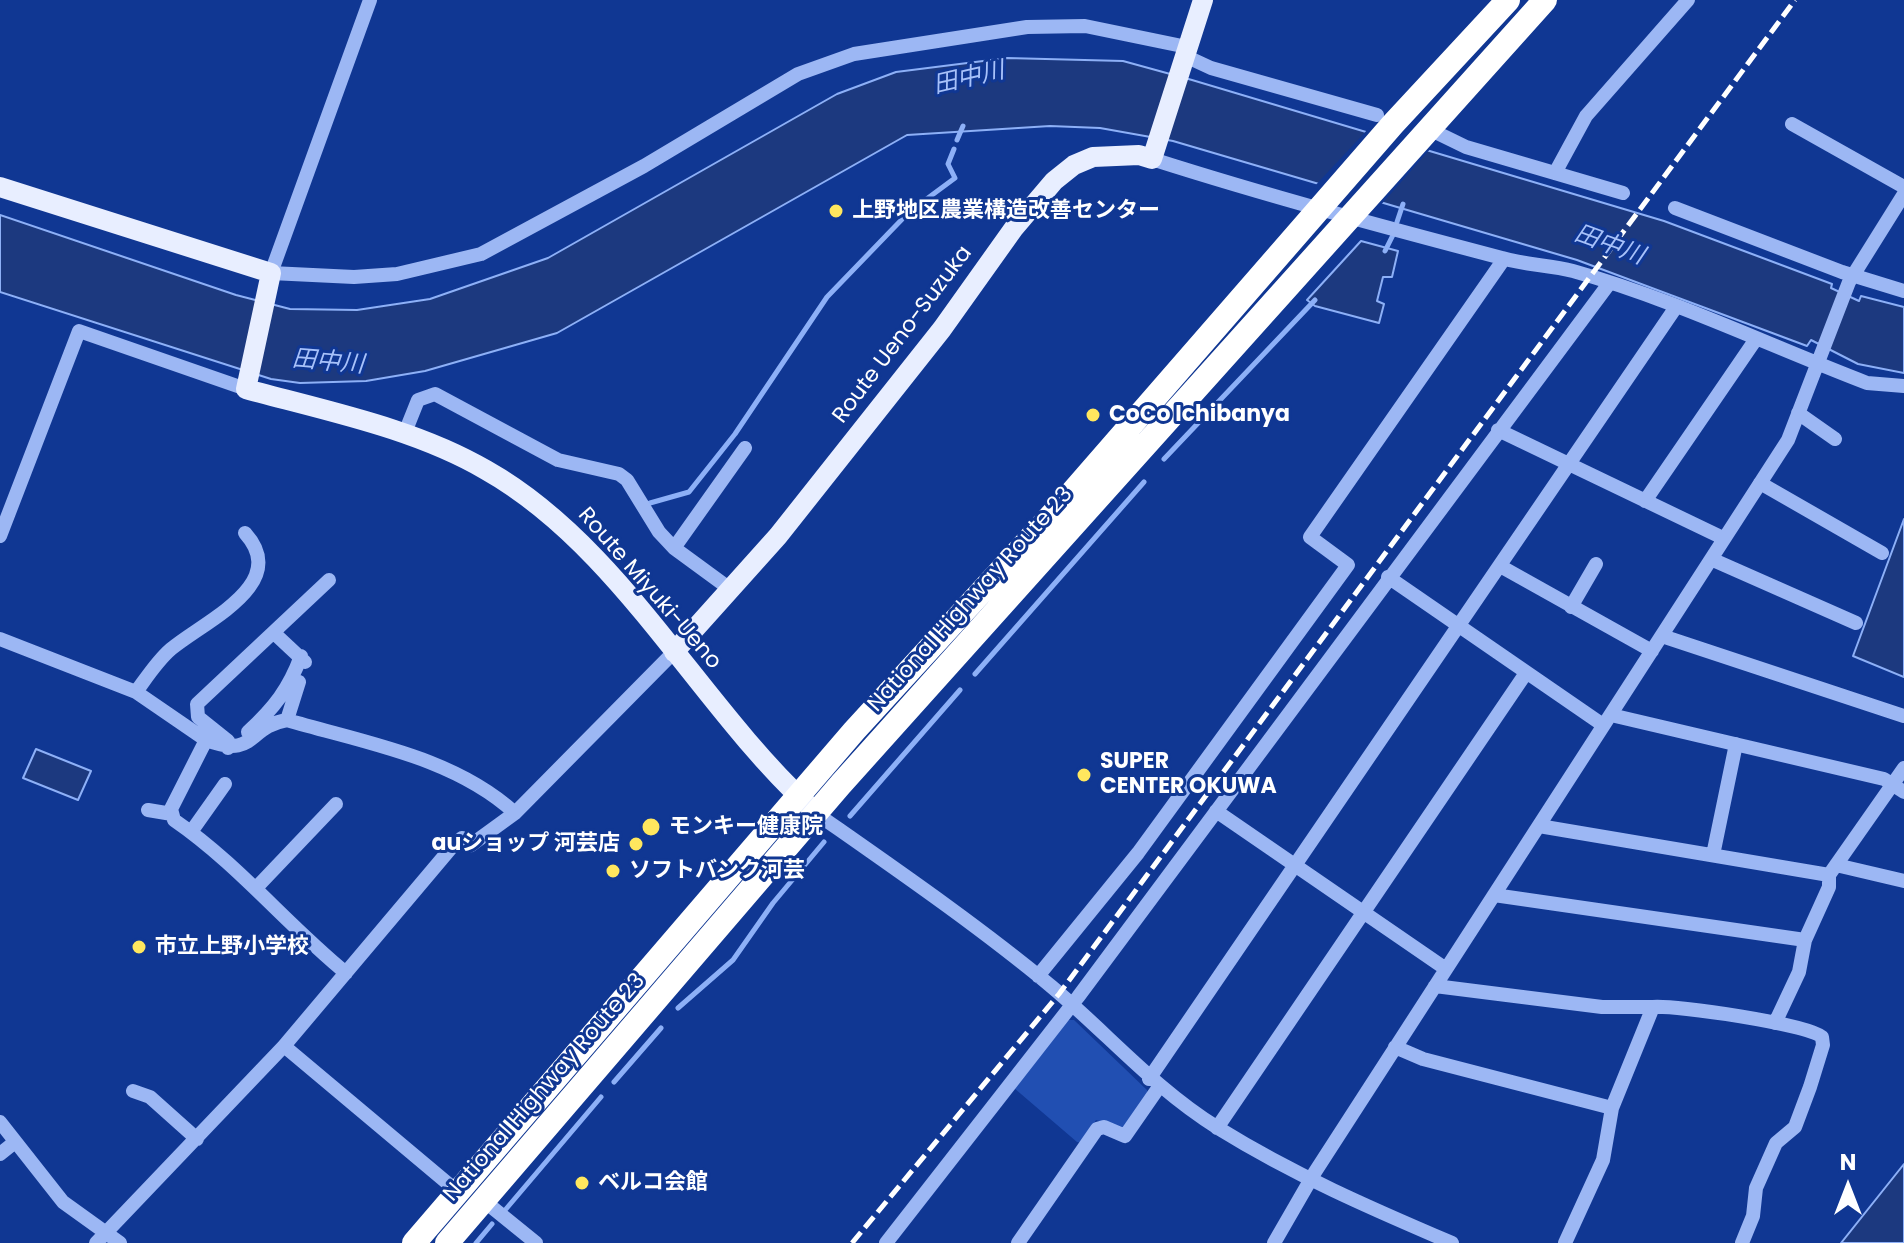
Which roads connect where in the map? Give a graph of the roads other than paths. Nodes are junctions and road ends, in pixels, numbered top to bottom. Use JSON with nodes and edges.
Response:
{"nodes":[{"id":1,"x":370,"y":0,"type":"edge"},
{"id":2,"x":1203,"y":0,"type":"edge"},
{"id":3,"x":1508,"y":0,"type":"edge"},
{"id":4,"x":1545,"y":0,"type":"edge"},
{"id":5,"x":1688,"y":0,"type":"edge"},
{"id":6,"x":1184,"y":55,"type":"junction"},
{"id":7,"x":1385,"y":119,"type":"junction"},
{"id":8,"x":1792,"y":124,"type":"dead end"},
{"id":9,"x":1425,"y":130,"type":"junction"},
{"id":10,"x":1154,"y":153,"type":"junction"},
{"id":11,"x":1555,"y":173,"type":"junction"},
{"id":12,"x":0,"y":187,"type":"edge"},
{"id":13,"x":1904,"y":187,"type":"edge"},
{"id":14,"x":1623,"y":193,"type":"dead end"},
{"id":15,"x":1904,"y":194,"type":"edge"},
{"id":16,"x":1323,"y":206,"type":"junction"},
{"id":17,"x":1675,"y":208,"type":"dead end"},
{"id":18,"x":1352,"y":212,"type":"junction"},
{"id":19,"x":1504,"y":259,"type":"junction"},
{"id":20,"x":1851,"y":278,"type":"junction"},
{"id":21,"x":268,"y":282,"type":"junction"},
{"id":22,"x":1608,"y":285,"type":"junction"},
{"id":23,"x":1904,"y":291,"type":"edge"},
{"id":24,"x":1676,"y":307,"type":"junction"},
{"id":25,"x":1756,"y":339,"type":"junction"},
{"id":26,"x":1818,"y":361,"type":"junction"},
{"id":27,"x":247,"y":382,"type":"junction"},
{"id":28,"x":1904,"y":386,"type":"edge"},
{"id":29,"x":1798,"y":413,"type":"junction"},
{"id":30,"x":1498,"y":430,"type":"junction"},
{"id":31,"x":404,"y":435,"type":"junction"},
{"id":32,"x":1835,"y":439,"type":"dead end"},
{"id":33,"x":745,"y":448,"type":"dead end"},
{"id":34,"x":1569,"y":465,"type":"junction"},
{"id":35,"x":1760,"y":483,"type":"junction"},
{"id":36,"x":1645,"y":501,"type":"junction"},
{"id":37,"x":245,"y":533,"type":"dead end"},
{"id":38,"x":0,"y":536,"type":"edge"},
{"id":39,"x":1723,"y":538,"type":"junction"},
{"id":40,"x":674,"y":548,"type":"junction"},
{"id":41,"x":1882,"y":553,"type":"dead end"},
{"id":42,"x":1711,"y":559,"type":"junction"},
{"id":43,"x":1596,"y":564,"type":"dead end"},
{"id":44,"x":1500,"y":566,"type":"junction"},
{"id":45,"x":1388,"y":577,"type":"junction"},
{"id":46,"x":329,"y":580,"type":"dead end"},
{"id":47,"x":730,"y":589,"type":"junction"},
{"id":48,"x":1571,"y":607,"type":"junction"},
{"id":49,"x":1856,"y":623,"type":"dead end"},
{"id":50,"x":1459,"y":627,"type":"junction"},
{"id":51,"x":274,"y":633,"type":"junction"},
{"id":52,"x":1662,"y":636,"type":"junction"},
{"id":53,"x":0,"y":639,"type":"edge"},
{"id":54,"x":1652,"y":651,"type":"junction"},
{"id":55,"x":674,"y":652,"type":"junction"},
{"id":56,"x":301,"y":656,"type":"junction"},
{"id":57,"x":1526,"y":673,"type":"junction"},
{"id":58,"x":136,"y":692,"type":"junction"},
{"id":59,"x":1904,"y":716,"type":"edge"},
{"id":60,"x":287,"y":720,"type":"junction"},
{"id":61,"x":1607,"y":720,"type":"junction"},
{"id":62,"x":206,"y":740,"type":"junction"},
{"id":63,"x":1736,"y":744,"type":"junction"},
{"id":64,"x":234,"y":748,"type":"junction"},
{"id":65,"x":1904,"y":768,"type":"edge"},
{"id":66,"x":225,"y":784,"type":"dead end"},
{"id":67,"x":1900,"y":788,"type":"edge"},
{"id":68,"x":798,"y":796,"type":"junction"},
{"id":69,"x":336,"y":804,"type":"dead end"},
{"id":70,"x":148,"y":810,"type":"dead end"},
{"id":71,"x":1216,"y":811,"type":"junction"},
{"id":72,"x":515,"y":813,"type":"junction"},
{"id":73,"x":172,"y":814,"type":"junction"},
{"id":74,"x":817,"y":814,"type":"junction"},
{"id":75,"x":1539,"y":826,"type":"junction"},
{"id":76,"x":191,"y":832,"type":"junction"},
{"id":77,"x":1713,"y":855,"type":"junction"},
{"id":78,"x":1295,"y":867,"type":"junction"},
{"id":79,"x":1832,"y":870,"type":"junction"},
{"id":80,"x":1904,"y":881,"type":"edge"},
{"id":81,"x":256,"y":888,"type":"junction"},
{"id":82,"x":1494,"y":895,"type":"junction"},
{"id":83,"x":1363,"y":913,"type":"junction"},
{"id":84,"x":1805,"y":940,"type":"junction"},
{"id":85,"x":1446,"y":969,"type":"junction"},
{"id":86,"x":346,"y":973,"type":"junction"},
{"id":87,"x":1038,"y":976,"type":"junction"},
{"id":88,"x":1435,"y":986,"type":"junction"},
{"id":89,"x":1072,"y":1005,"type":"junction"},
{"id":90,"x":1653,"y":1007,"type":"junction"},
{"id":91,"x":1775,"y":1023,"type":"junction"},
{"id":92,"x":284,"y":1046,"type":"junction"},
{"id":93,"x":1395,"y":1047,"type":"junction"},
{"id":94,"x":1154,"y":1083,"type":"junction"},
{"id":95,"x":133,"y":1091,"type":"dead end"},
{"id":96,"x":1612,"y":1108,"type":"junction"},
{"id":97,"x":0,"y":1122,"type":"edge"},
{"id":98,"x":1217,"y":1128,"type":"junction"},
{"id":99,"x":197,"y":1139,"type":"junction"},
{"id":100,"x":15,"y":1142,"type":"junction"},
{"id":101,"x":0,"y":1154,"type":"edge"},
{"id":102,"x":1310,"y":1182,"type":"junction"},
{"id":103,"x":458,"y":1192,"type":"junction"},
{"id":104,"x":483,"y":1200,"type":"junction"},
{"id":105,"x":101,"y":1238,"type":"edge"},
{"id":106,"x":120,"y":1243,"type":"edge"},
{"id":107,"x":414,"y":1243,"type":"edge"},
{"id":108,"x":447,"y":1243,"type":"edge"},
{"id":109,"x":536,"y":1243,"type":"edge"},
{"id":110,"x":886,"y":1243,"type":"edge"},
{"id":111,"x":1018,"y":1243,"type":"edge"},
{"id":112,"x":1274,"y":1243,"type":"edge"},
{"id":113,"x":1452,"y":1243,"type":"edge"},
{"id":114,"x":1565,"y":1243,"type":"edge"},
{"id":115,"x":1742,"y":1243,"type":"edge"}],
"edges":[{"from":1,"to":21,"type":"street"},
{"from":2,"to":6,"type":"main road"},
{"from":3,"to":7,"type":"highway","name":"National Highway Route 23"},
{"from":4,"to":9,"type":"highway","name":"National Highway Route 23"},
{"from":5,"to":11,"type":"street"},
{"from":6,"to":7,"type":"street"},
{"from":6,"to":10,"type":"main road"},
{"from":6,"to":21,"type":"street"},
{"from":7,"to":16,"type":"highway","name":"National Highway Route 23"},
{"from":8,"to":13,"type":"street"},
{"from":9,"to":11,"type":"street"},
{"from":9,"to":18,"type":"highway","name":"National Highway Route 23"},
{"from":10,"to":16,"type":"street"},
{"from":10,"to":47,"type":"main road","name":"Route Ueno-Suzuka"},
{"from":11,"to":14,"type":"street"},
{"from":12,"to":21,"type":"main road"},
{"from":15,"to":20,"type":"street"},
{"from":16,"to":18,"type":"street"},
{"from":16,"to":68,"type":"highway","name":"National Highway Route 23"},
{"from":17,"to":20,"type":"street"},
{"from":18,"to":19,"type":"street"},
{"from":18,"to":74,"type":"highway","name":"National Highway Route 23"},
{"from":19,"to":22,"type":"street"},
{"from":19,"to":87,"type":"street"},
{"from":20,"to":23,"type":"street"},
{"from":20,"to":26,"type":"street"},
{"from":21,"to":27,"type":"main road"},
{"from":22,"to":24,"type":"street"},
{"from":22,"to":30,"type":"street"},
{"from":24,"to":25,"type":"street"},
{"from":24,"to":34,"type":"street"},
{"from":25,"to":26,"type":"street"},
{"from":25,"to":36,"type":"street"},
{"from":26,"to":28,"type":"street"},
{"from":26,"to":29,"type":"street"},
{"from":27,"to":31,"type":"main road","name":"Route Miyuki-Ueno"},
{"from":27,"to":38,"type":"street"},
{"from":29,"to":32,"type":"street"},
{"from":29,"to":35,"type":"street"},
{"from":30,"to":34,"type":"street"},
{"from":30,"to":45,"type":"street"},
{"from":31,"to":40,"type":"street"},
{"from":31,"to":55,"type":"main road","name":"Route Miyuki-Ueno"},
{"from":33,"to":40,"type":"street"},
{"from":34,"to":36,"type":"street"},
{"from":34,"to":44,"type":"street"},
{"from":35,"to":39,"type":"street"},
{"from":35,"to":41,"type":"street"},
{"from":36,"to":39,"type":"street"},
{"from":37,"to":58,"type":"street"},
{"from":39,"to":42,"type":"street"},
{"from":40,"to":47,"type":"street"},
{"from":42,"to":49,"type":"street"},
{"from":42,"to":52,"type":"street"},
{"from":43,"to":48,"type":"street"},
{"from":44,"to":48,"type":"street"},
{"from":44,"to":50,"type":"street"},
{"from":45,"to":50,"type":"street"},
{"from":45,"to":71,"type":"street"},
{"from":46,"to":51,"type":"street"},
{"from":47,"to":55,"type":"main road","name":"Route Ueno-Suzuka"},
{"from":48,"to":54,"type":"street"},
{"from":50,"to":57,"type":"street"},
{"from":50,"to":78,"type":"street"},
{"from":51,"to":56,"type":"street"},
{"from":51,"to":64,"type":"street"},
{"from":52,"to":54,"type":"street"},
{"from":52,"to":59,"type":"street"},
{"from":53,"to":58,"type":"street"},
{"from":54,"to":61,"type":"street"},
{"from":55,"to":68,"type":"main road","name":"Route Miyuki-Ueno"},
{"from":55,"to":72,"type":"street"},
{"from":56,"to":60,"type":"street"},
{"from":56,"to":64,"type":"street"},
{"from":57,"to":61,"type":"street"},
{"from":57,"to":83,"type":"street"},
{"from":58,"to":62,"type":"street"},
{"from":60,"to":64,"type":"street"},
{"from":60,"to":72,"type":"street"},
{"from":61,"to":63,"type":"street"},
{"from":61,"to":75,"type":"street"},
{"from":62,"to":64,"type":"street"},
{"from":62,"to":73,"type":"street"},
{"from":63,"to":67,"type":"street"},
{"from":63,"to":77,"type":"street"},
{"from":65,"to":67,"type":"street"},
{"from":66,"to":76,"type":"street"},
{"from":67,"to":79,"type":"street"},
{"from":68,"to":74,"type":"main road","name":"Route Miyuki-Ueno"},
{"from":68,"to":103,"type":"highway","name":"National Highway Route 23"},
{"from":69,"to":81,"type":"street"},
{"from":70,"to":73,"type":"street"},
{"from":71,"to":78,"type":"street"},
{"from":71,"to":89,"type":"street"},
{"from":72,"to":86,"type":"street"},
{"from":73,"to":76,"type":"street"},
{"from":74,"to":87,"type":"street"},
{"from":74,"to":104,"type":"highway","name":"National Highway Route 23"},
{"from":75,"to":77,"type":"street"},
{"from":75,"to":82,"type":"street"},
{"from":76,"to":81,"type":"street"},
{"from":77,"to":79,"type":"street"},
{"from":78,"to":83,"type":"street"},
{"from":78,"to":94,"type":"street"},
{"from":79,"to":80,"type":"street"},
{"from":79,"to":84,"type":"street"},
{"from":81,"to":86,"type":"street"},
{"from":82,"to":84,"type":"street"},
{"from":82,"to":85,"type":"street"},
{"from":83,"to":85,"type":"street"},
{"from":83,"to":98,"type":"street"},
{"from":84,"to":91,"type":"street"},
{"from":85,"to":88,"type":"street"},
{"from":86,"to":92,"type":"street"},
{"from":87,"to":89,"type":"street"},
{"from":88,"to":90,"type":"street"},
{"from":88,"to":93,"type":"street"},
{"from":89,"to":94,"type":"street"},
{"from":89,"to":110,"type":"street"},
{"from":90,"to":91,"type":"street"},
{"from":90,"to":96,"type":"street"},
{"from":91,"to":115,"type":"street"},
{"from":92,"to":99,"type":"street"},
{"from":92,"to":103,"type":"street"},
{"from":93,"to":96,"type":"street"},
{"from":93,"to":102,"type":"street"},
{"from":94,"to":98,"type":"street"},
{"from":94,"to":111,"type":"street"},
{"from":95,"to":99,"type":"street"},
{"from":96,"to":114,"type":"street"},
{"from":97,"to":100,"type":"street"},
{"from":98,"to":102,"type":"street"},
{"from":99,"to":105,"type":"street"},
{"from":100,"to":101,"type":"street"},
{"from":100,"to":105,"type":"street"},
{"from":102,"to":112,"type":"street"},
{"from":102,"to":113,"type":"street"},
{"from":103,"to":107,"type":"highway","name":"National Highway Route 23"},
{"from":104,"to":108,"type":"highway","name":"National Highway Route 23"},
{"from":104,"to":109,"type":"street"},
{"from":105,"to":106,"type":"street"}]}
